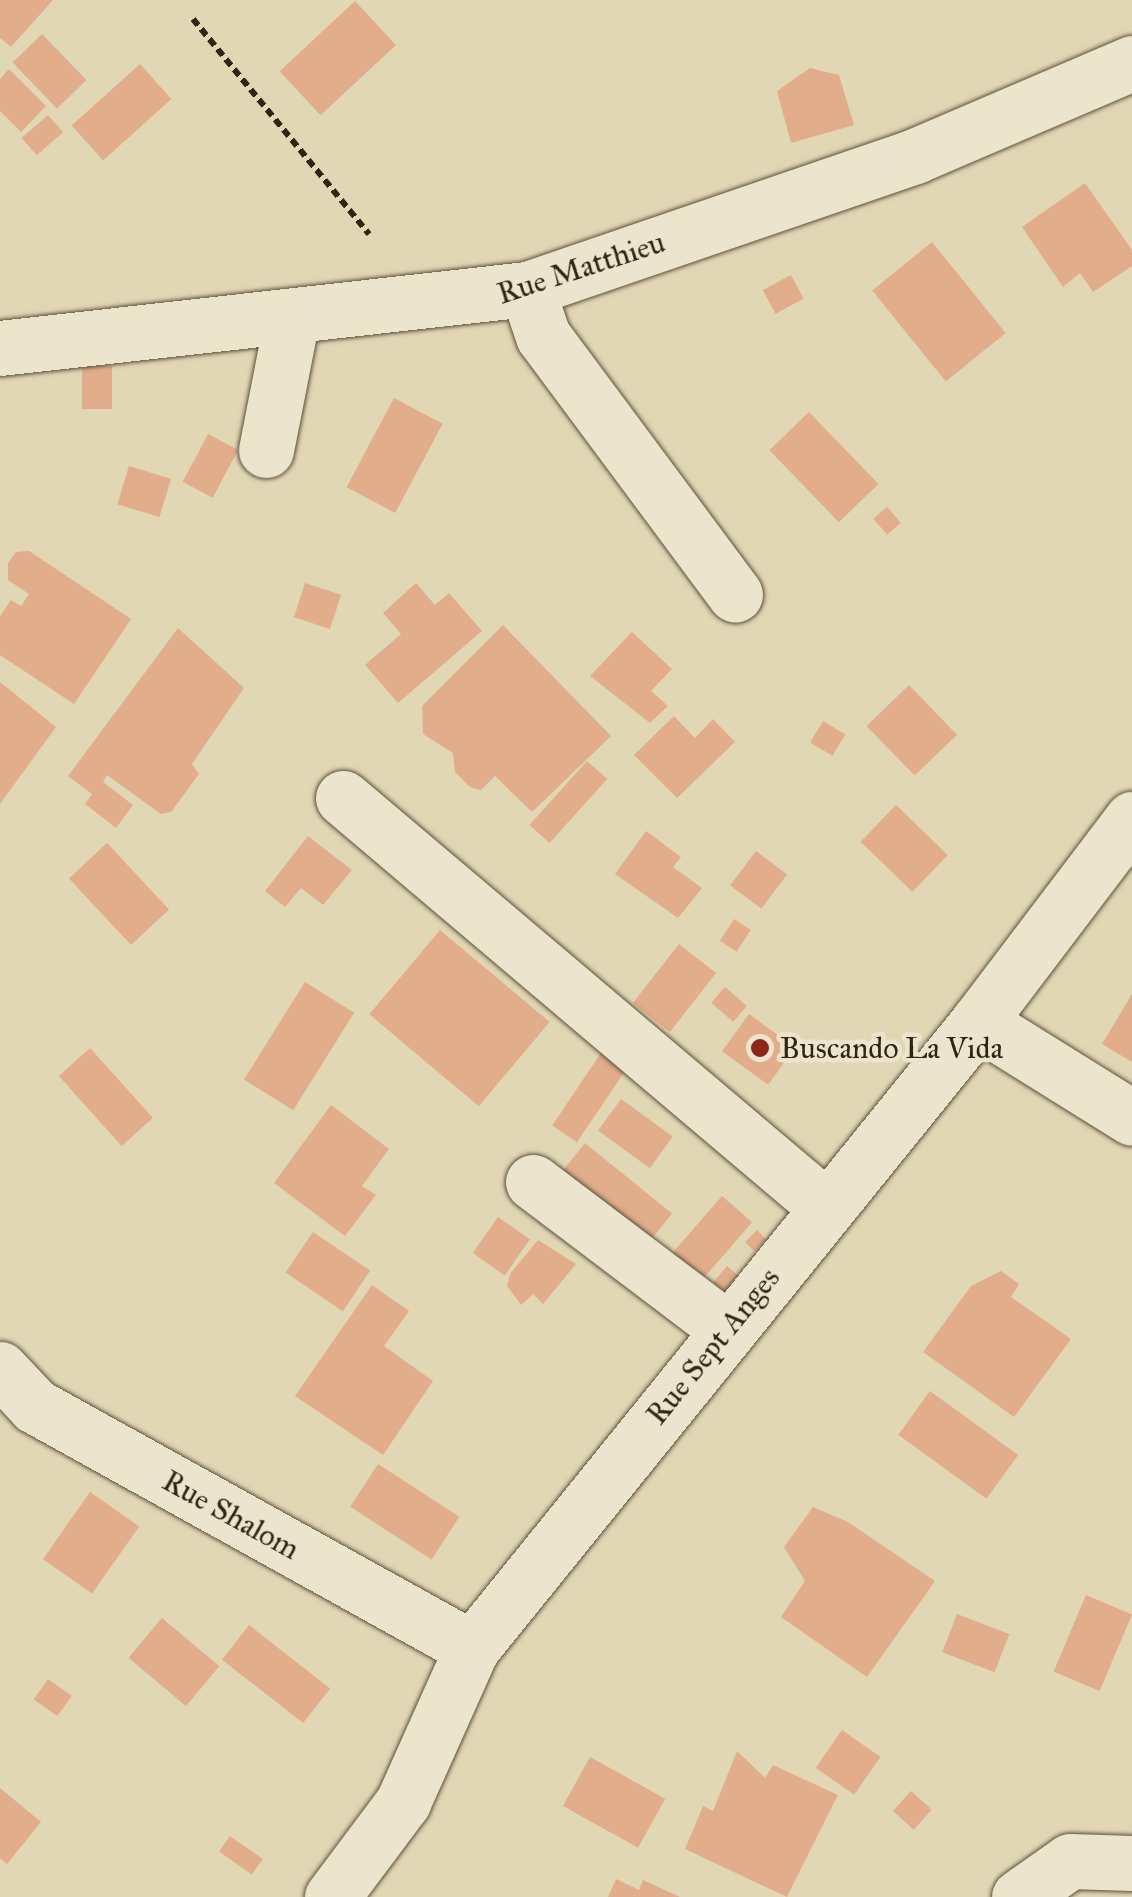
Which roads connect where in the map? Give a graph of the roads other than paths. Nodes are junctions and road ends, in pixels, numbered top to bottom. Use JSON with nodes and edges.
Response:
{"nodes":[{"id":1,"x":1132,"y":63,"type":"edge"},
{"id":2,"x":526,"y":290,"type":"junction"},
{"id":3,"x":292,"y":318,"type":"junction"},
{"id":4,"x":0,"y":348,"type":"edge"},
{"id":5,"x":266,"y":450,"type":"dead end"},
{"id":6,"x":735,"y":596,"type":"dead end"},
{"id":7,"x":342,"y":798,"type":"dead end"},
{"id":8,"x":1132,"y":819,"type":"edge"},
{"id":9,"x":978,"y":1022,"type":"junction"},
{"id":10,"x":1132,"y":1118,"type":"edge"},
{"id":11,"x":533,"y":1182,"type":"dead end"},
{"id":12,"x":826,"y":1207,"type":"junction"},
{"id":13,"x":726,"y":1328,"type":"junction"},
{"id":14,"x":0,"y":1369,"type":"edge"},
{"id":15,"x":472,"y":1648,"type":"junction"},
{"id":16,"x":1132,"y":1863,"type":"edge"},
{"id":17,"x":332,"y":1897,"type":"edge"},
{"id":18,"x":1019,"y":1897,"type":"edge"}],
"edges":[{"from":1,"to":2,"type":"street","name":"Rue Matthieu"},
{"from":2,"to":3,"type":"street","name":"Rue Matthieu"},
{"from":2,"to":6,"type":"street"},
{"from":3,"to":4,"type":"street","name":"Rue Matthieu"},
{"from":3,"to":5,"type":"street"},
{"from":7,"to":12,"type":"street"},
{"from":8,"to":9,"type":"street","name":"Rue Sept Anges"},
{"from":9,"to":10,"type":"street"},
{"from":9,"to":12,"type":"street","name":"Rue Sept Anges"},
{"from":11,"to":13,"type":"street"},
{"from":12,"to":13,"type":"street","name":"Rue Sept Anges"},
{"from":13,"to":15,"type":"street","name":"Rue Sept Anges"},
{"from":14,"to":15,"type":"street","name":"Rue Shalom"},
{"from":15,"to":17,"type":"street","name":"Rue Sept Anges"},
{"from":16,"to":18,"type":"street"}]}
